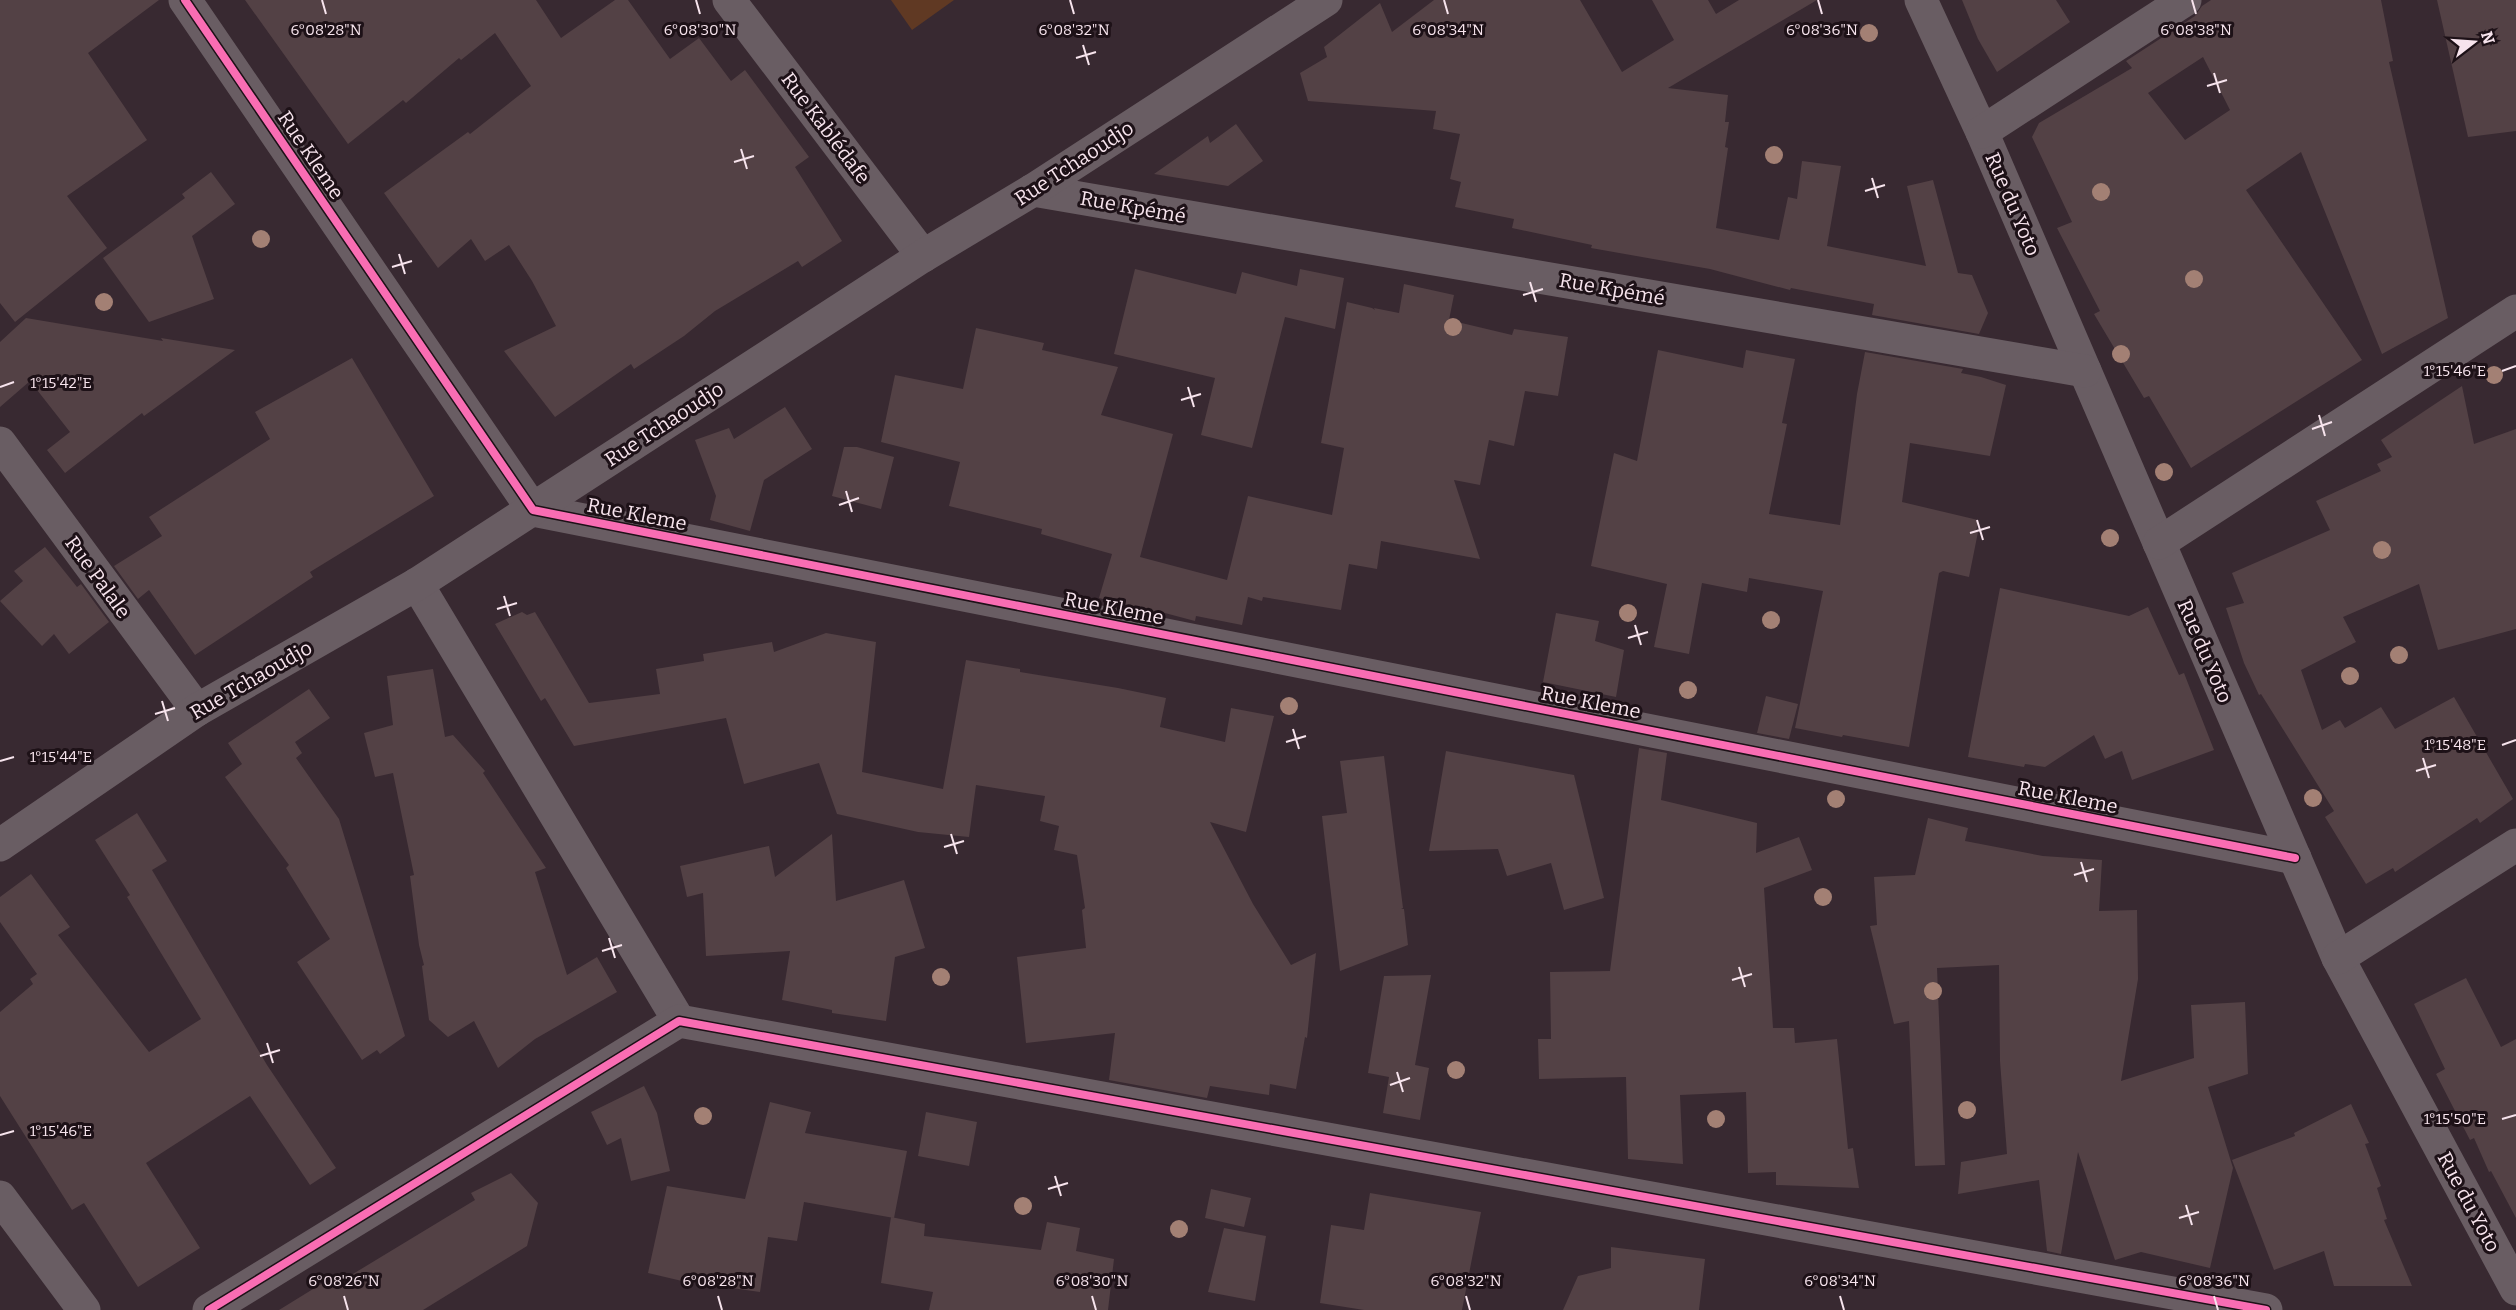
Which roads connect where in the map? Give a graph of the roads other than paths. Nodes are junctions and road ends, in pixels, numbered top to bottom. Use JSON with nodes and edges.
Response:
{"nodes":[{"id":1,"x":185,"y":0,"type":"edge"},
{"id":2,"x":729,"y":0,"type":"edge"},
{"id":3,"x":1326,"y":0,"type":"edge"},
{"id":4,"x":1921,"y":0,"type":"edge"},
{"id":5,"x":2185,"y":0,"type":"edge"},
{"id":6,"x":1982,"y":132,"type":"junction"},
{"id":7,"x":1033,"y":190,"type":"junction"},
{"id":8,"x":923,"y":256,"type":"junction"},
{"id":9,"x":2516,"y":311,"type":"edge"},
{"id":10,"x":2085,"y":371,"type":"junction"},
{"id":11,"x":0,"y":443,"type":"edge"},
{"id":12,"x":533,"y":510,"type":"junction"},
{"id":13,"x":2159,"y":543,"type":"junction"},
{"id":14,"x":417,"y":584,"type":"junction"},
{"id":15,"x":197,"y":710,"type":"junction"},
{"id":16,"x":0,"y":844,"type":"edge"},
{"id":17,"x":2516,"y":845,"type":"edge"},
{"id":18,"x":2295,"y":858,"type":"junction"},
{"id":19,"x":2338,"y":958,"type":"junction"},
{"id":20,"x":679,"y":1021,"type":"junction"},
{"id":21,"x":0,"y":1197,"type":"edge"},
{"id":22,"x":2516,"y":1289,"type":"edge"},
{"id":23,"x":84,"y":1310,"type":"edge"},
{"id":24,"x":209,"y":1310,"type":"edge"},
{"id":25,"x":2266,"y":1310,"type":"edge"}],
"edges":[{"from":1,"to":12,"type":"street","name":"Rue Kleme"},
{"from":2,"to":8,"type":"street","name":"Rue Kablédafe"},
{"from":3,"to":7,"type":"street","name":"Rue Tchaoudjo"},
{"from":4,"to":6,"type":"street","name":"Rue du Yoto"},
{"from":5,"to":6,"type":"street"},
{"from":6,"to":10,"type":"street","name":"Rue du Yoto"},
{"from":7,"to":8,"type":"street","name":"Rue Tchaoudjo"},
{"from":7,"to":10,"type":"street","name":"Rue Kpémé"},
{"from":8,"to":12,"type":"street","name":"Rue Tchaoudjo"},
{"from":9,"to":13,"type":"street"},
{"from":10,"to":13,"type":"street","name":"Rue du Yoto"},
{"from":11,"to":15,"type":"street","name":"Rue Palale"},
{"from":12,"to":14,"type":"street","name":"Rue Tchaoudjo"},
{"from":12,"to":18,"type":"street","name":"Rue Kleme"},
{"from":13,"to":18,"type":"street","name":"Rue du Yoto"},
{"from":14,"to":15,"type":"street","name":"Rue Tchaoudjo"},
{"from":14,"to":20,"type":"street"},
{"from":15,"to":16,"type":"street","name":"Rue Tchaoudjo"},
{"from":17,"to":19,"type":"street"},
{"from":18,"to":19,"type":"street","name":"Rue du Yoto"},
{"from":19,"to":22,"type":"street","name":"Rue du Yoto"},
{"from":20,"to":24,"type":"street"},
{"from":20,"to":25,"type":"street"},
{"from":21,"to":23,"type":"street"}]}
